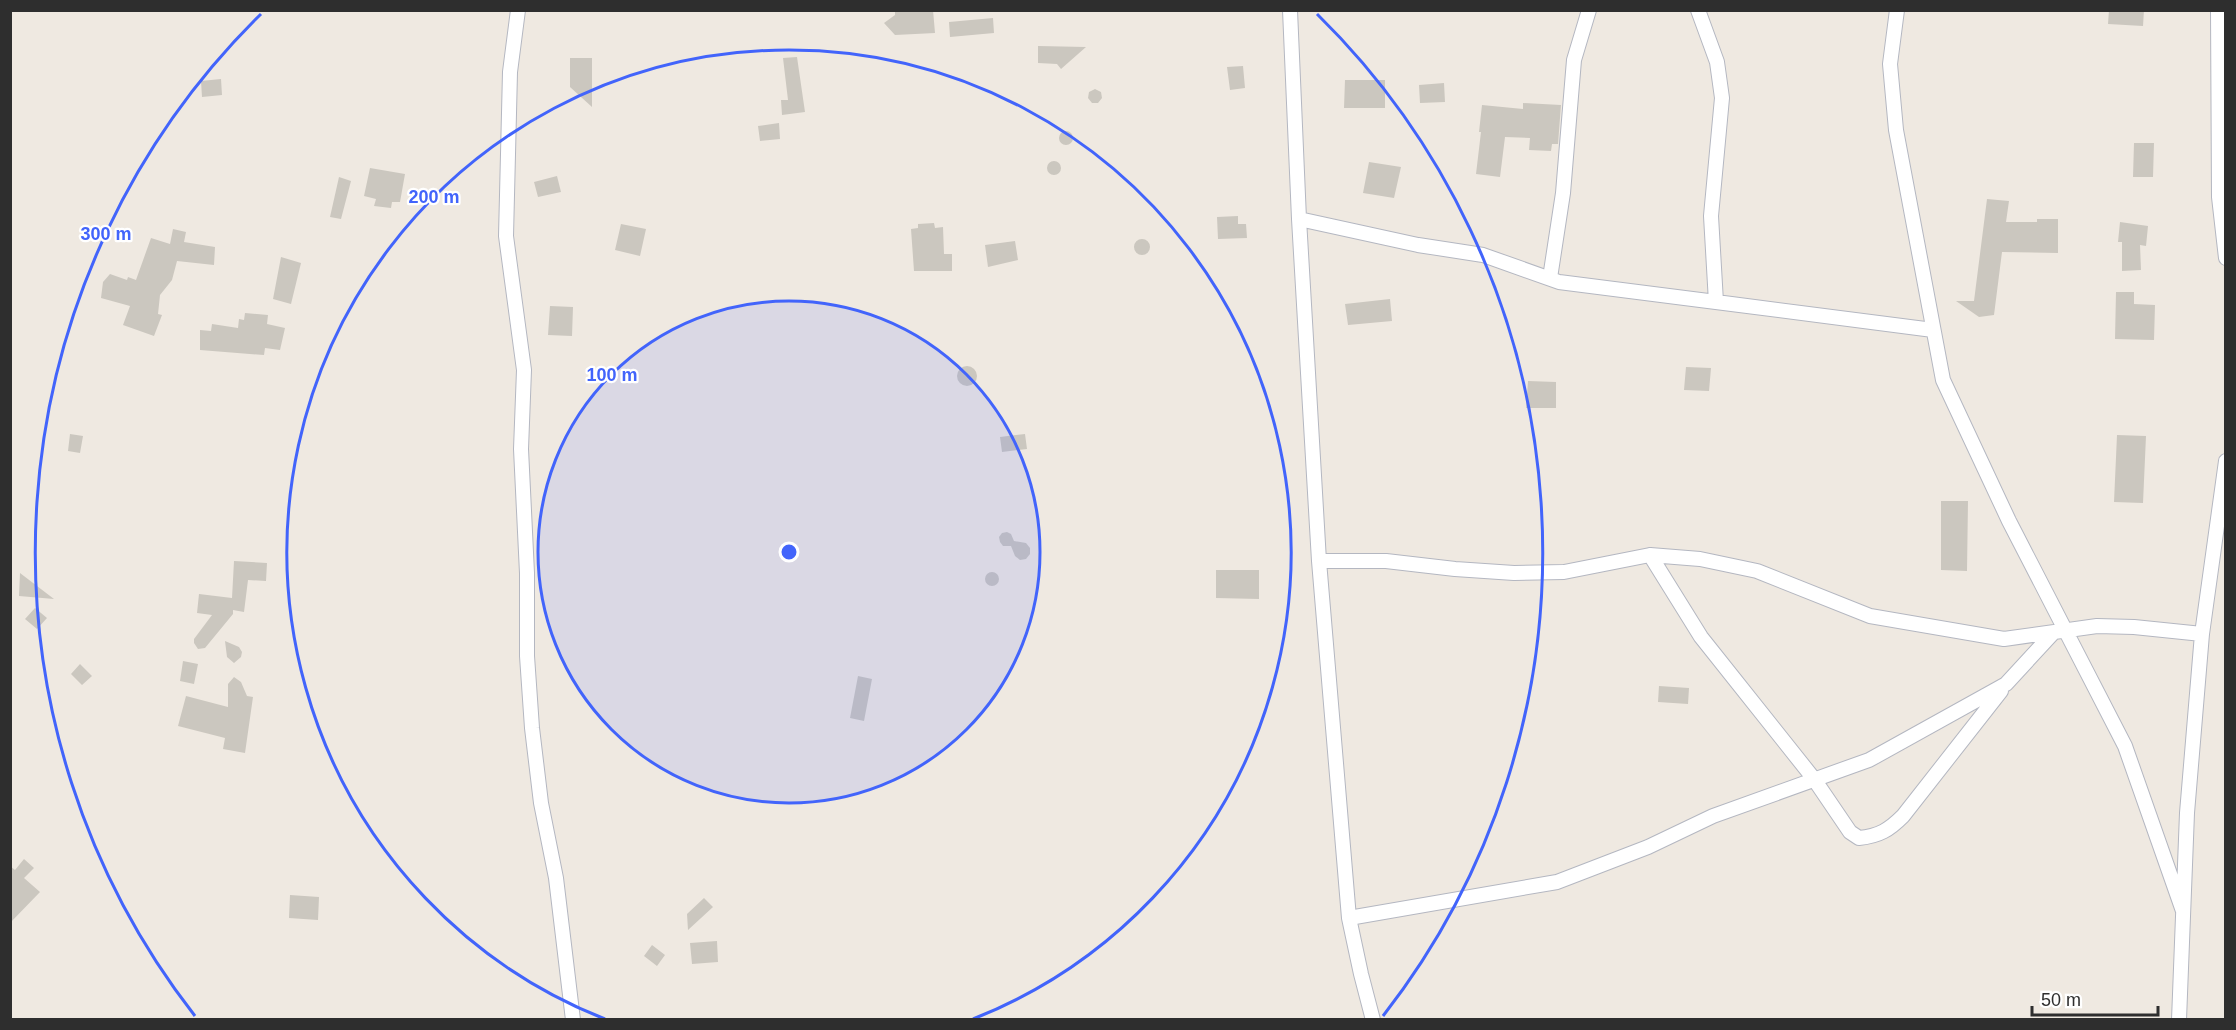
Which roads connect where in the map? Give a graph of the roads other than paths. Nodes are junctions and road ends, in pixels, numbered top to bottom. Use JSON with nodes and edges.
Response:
{"nodes":[{"id":1,"x":518,"y":10,"type":"edge"},
{"id":2,"x":1290,"y":10,"type":"edge"},
{"id":3,"x":1589,"y":10,"type":"edge"},
{"id":4,"x":1698,"y":10,"type":"edge"},
{"id":5,"x":1897,"y":10,"type":"edge"},
{"id":6,"x":2218,"y":10,"type":"edge"},
{"id":7,"x":2222,"y":197,"type":"edge"},
{"id":8,"x":1299,"y":219,"type":"junction"},
{"id":9,"x":2226,"y":258,"type":"edge"},
{"id":10,"x":1550,"y":278,"type":"junction"},
{"id":11,"x":1716,"y":302,"type":"junction"},
{"id":12,"x":1933,"y":330,"type":"junction"},
{"id":13,"x":2226,"y":460,"type":"edge"},
{"id":14,"x":1650,"y":555,"type":"junction"},
{"id":15,"x":1319,"y":561,"type":"junction"},
{"id":16,"x":2060,"y":632,"type":"junction"},
{"id":17,"x":2202,"y":634,"type":"junction"},
{"id":18,"x":2006,"y":684,"type":"junction"},
{"id":19,"x":1814,"y":779,"type":"junction"},
{"id":20,"x":2183,"y":911,"type":"junction"},
{"id":21,"x":1349,"y":918,"type":"junction"},
{"id":22,"x":573,"y":1020,"type":"edge"},
{"id":23,"x":1373,"y":1020,"type":"edge"},
{"id":24,"x":2179,"y":1020,"type":"edge"}],
"edges":[{"from":1,"to":22,"type":"street"},
{"from":2,"to":8,"type":"street"},
{"from":3,"to":10,"type":"street"},
{"from":4,"to":11,"type":"street"},
{"from":5,"to":12,"type":"street"},
{"from":6,"to":7,"type":"street"},
{"from":7,"to":9,"type":"street"},
{"from":8,"to":10,"type":"street"},
{"from":8,"to":15,"type":"street"},
{"from":10,"to":11,"type":"street"},
{"from":11,"to":12,"type":"street"},
{"from":12,"to":16,"type":"street"},
{"from":13,"to":17,"type":"street"},
{"from":14,"to":15,"type":"street"},
{"from":14,"to":16,"type":"street"},
{"from":14,"to":19,"type":"street"},
{"from":15,"to":21,"type":"street"},
{"from":16,"to":17,"type":"street"},
{"from":16,"to":18,"type":"street"},
{"from":16,"to":20,"type":"street"},
{"from":17,"to":20,"type":"street"},
{"from":18,"to":19,"type":"street"},
{"from":18,"to":19,"type":"street"},
{"from":19,"to":21,"type":"street"},
{"from":20,"to":24,"type":"street"},
{"from":21,"to":23,"type":"street"}]}
